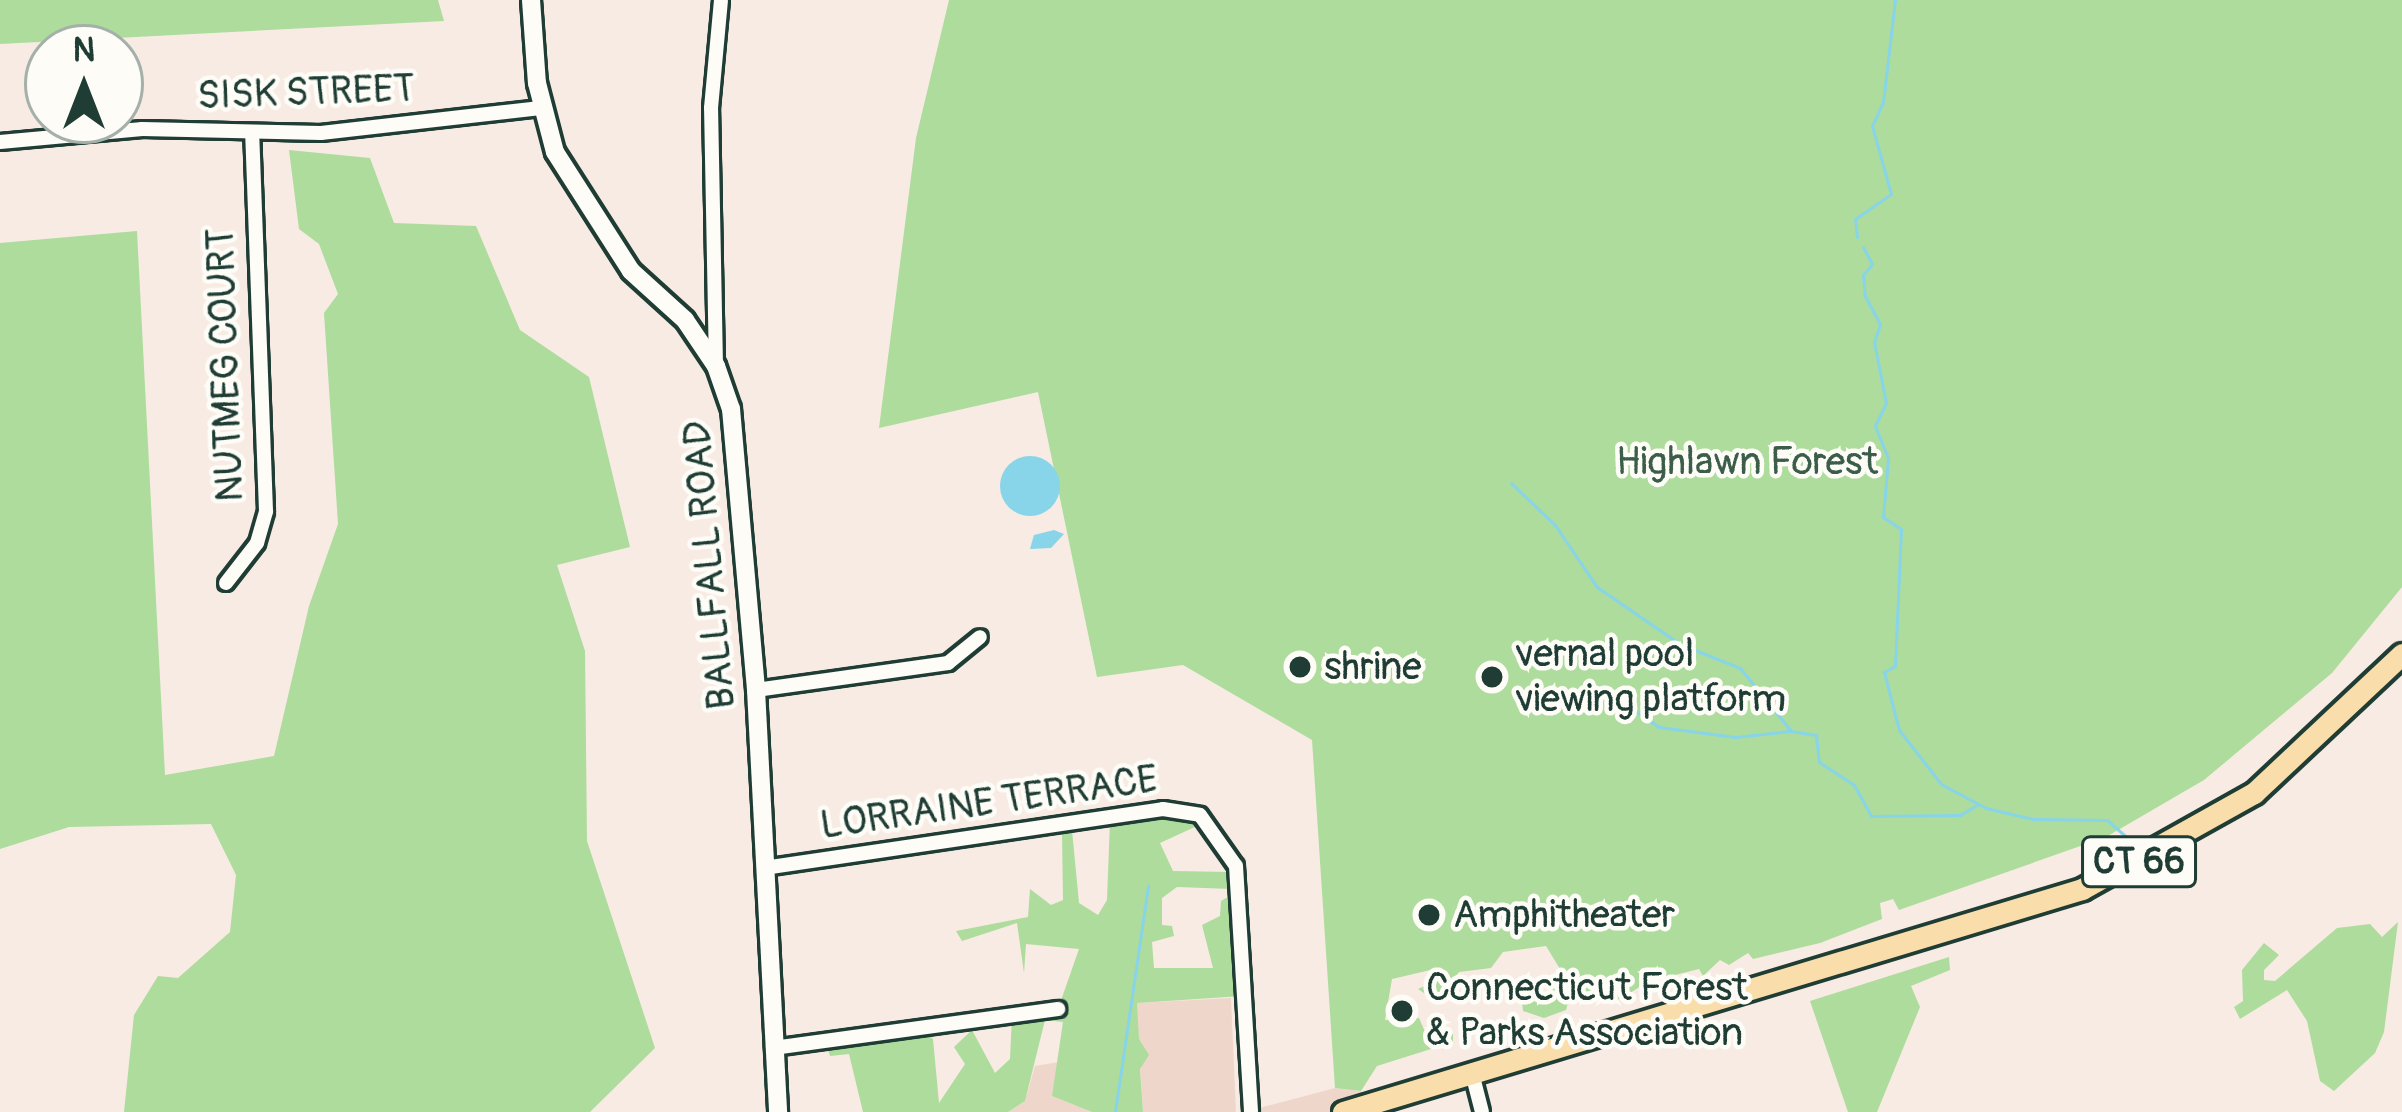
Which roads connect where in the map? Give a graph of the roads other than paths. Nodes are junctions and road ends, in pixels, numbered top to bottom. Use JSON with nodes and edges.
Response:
{"nodes":[{"id":1,"x":531,"y":0,"type":"edge"},
{"id":2,"x":721,"y":0,"type":"edge"},
{"id":3,"x":542,"y":108,"type":"junction"},
{"id":4,"x":252,"y":133,"type":"junction"},
{"id":5,"x":0,"y":142,"type":"edge"},
{"id":6,"x":716,"y":366,"type":"junction"},
{"id":7,"x":226,"y":583,"type":"dead end"},
{"id":8,"x":980,"y":637,"type":"dead end"},
{"id":9,"x":2402,"y":654,"type":"edge"},
{"id":10,"x":756,"y":690,"type":"junction"},
{"id":11,"x":764,"y":868,"type":"junction"},
{"id":12,"x":1058,"y":1009,"type":"dead end"},
{"id":13,"x":773,"y":1048,"type":"junction"},
{"id":14,"x":1472,"y":1073,"type":"junction"},
{"id":15,"x":778,"y":1112,"type":"edge"},
{"id":16,"x":1251,"y":1112,"type":"edge"},
{"id":17,"x":1342,"y":1112,"type":"edge"},
{"id":18,"x":1482,"y":1112,"type":"edge"}],
"edges":[{"from":1,"to":3,"type":"main road","name":"BALLFALL ROAD"},
{"from":2,"to":6,"type":"street"},
{"from":3,"to":4,"type":"street","name":"SISK STREET"},
{"from":3,"to":6,"type":"main road","name":"BALLFALL ROAD"},
{"from":4,"to":5,"type":"street","name":"SISK STREET"},
{"from":4,"to":7,"type":"street","name":"NUTMEG COURT"},
{"from":6,"to":10,"type":"main road","name":"BALLFALL ROAD"},
{"from":8,"to":10,"type":"street"},
{"from":9,"to":14,"type":"highway","number":"CT 66"},
{"from":10,"to":11,"type":"main road","name":"BALLFALL ROAD"},
{"from":11,"to":13,"type":"main road","name":"BALLFALL ROAD"},
{"from":11,"to":16,"type":"street","name":"LORRAINE TERRACE"},
{"from":12,"to":13,"type":"street"},
{"from":13,"to":15,"type":"main road","name":"BALLFALL ROAD"},
{"from":14,"to":17,"type":"highway","number":"CT 66"},
{"from":14,"to":18,"type":"street"}]}
